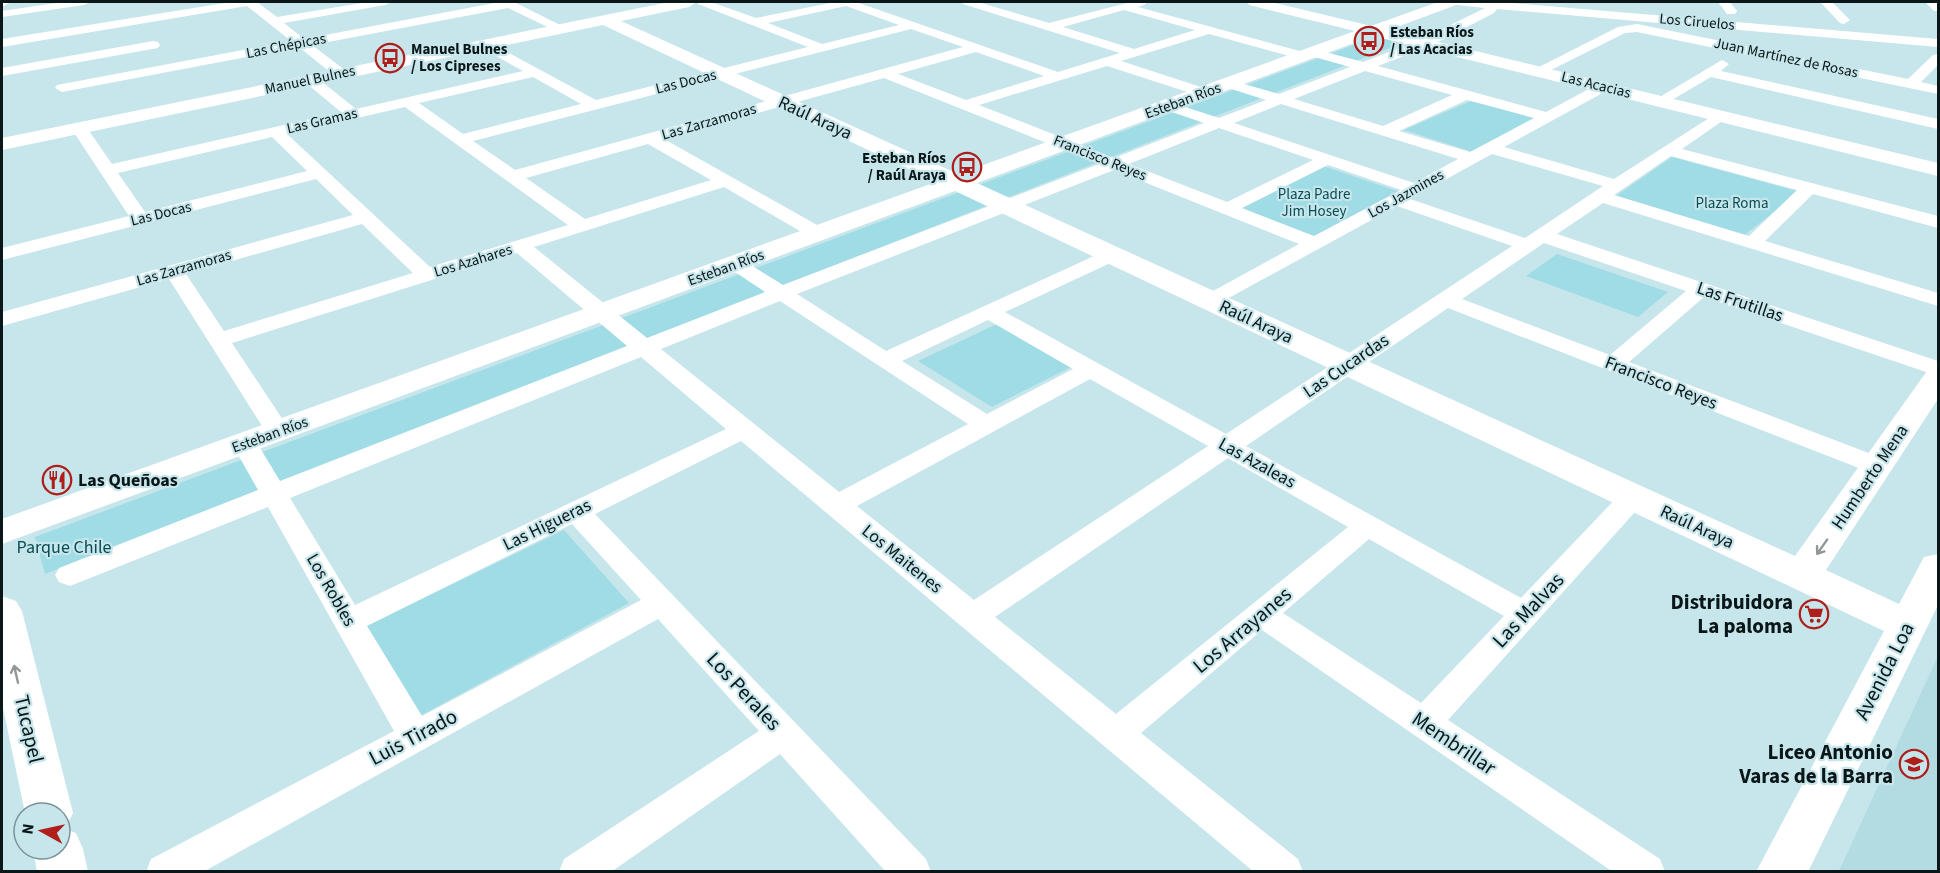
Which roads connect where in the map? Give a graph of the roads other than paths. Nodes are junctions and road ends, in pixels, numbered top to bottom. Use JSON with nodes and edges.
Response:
{"nodes":[{"id":1,"x":84,"y":2,"type":"edge"},
{"id":2,"x":250,"y":2,"type":"edge"},
{"id":3,"x":385,"y":2,"type":"edge"},
{"id":4,"x":689,"y":2,"type":"edge"},
{"id":5,"x":702,"y":2,"type":"edge"},
{"id":6,"x":848,"y":2,"type":"edge"},
{"id":7,"x":967,"y":2,"type":"edge"},
{"id":8,"x":1004,"y":2,"type":"edge"},
{"id":9,"x":1144,"y":2,"type":"edge"},
{"id":10,"x":1254,"y":2,"type":"edge"},
{"id":11,"x":1454,"y":2,"type":"edge"},
{"id":12,"x":1826,"y":2,"type":"edge"},
{"id":13,"x":1931,"y":2,"type":"edge"},
{"id":14,"x":508,"y":3,"type":"edge"},
{"id":15,"x":1492,"y":6,"type":"edge"},
{"id":16,"x":983,"y":7,"type":"junction"},
{"id":17,"x":1125,"y":7,"type":"junction"},
{"id":18,"x":1938,"y":8,"type":"edge"},
{"id":19,"x":2,"y":14,"type":"edge"},
{"id":20,"x":604,"y":19,"type":"junction"},
{"id":21,"x":1844,"y":20,"type":"dead end"},
{"id":22,"x":130,"y":21,"type":"junction"},
{"id":23,"x":275,"y":21,"type":"junction"},
{"id":24,"x":756,"y":22,"type":"junction"},
{"id":25,"x":1555,"y":24,"type":"dead end"},
{"id":26,"x":912,"y":25,"type":"junction"},
{"id":27,"x":1050,"y":27,"type":"junction"},
{"id":28,"x":560,"y":28,"type":"junction"},
{"id":29,"x":1209,"y":30,"type":"junction"},
{"id":30,"x":1374,"y":31,"type":"junction"},
{"id":31,"x":1588,"y":32,"type":"dead end"},
{"id":32,"x":1610,"y":36,"type":"junction"},
{"id":33,"x":1938,"y":42,"type":"edge"},
{"id":34,"x":2,"y":43,"type":"edge"},
{"id":35,"x":302,"y":43,"type":"junction"},
{"id":36,"x":1425,"y":43,"type":"junction"},
{"id":37,"x":485,"y":44,"type":"junction"},
{"id":38,"x":153,"y":45,"type":"junction"},
{"id":39,"x":822,"y":48,"type":"junction"},
{"id":40,"x":976,"y":48,"type":"junction"},
{"id":41,"x":1746,"y":50,"type":"junction"},
{"id":42,"x":1133,"y":53,"type":"junction"},
{"id":43,"x":1309,"y":55,"type":"junction"},
{"id":44,"x":1938,"y":58,"type":"edge"},
{"id":45,"x":1106,"y":61,"type":"junction"},
{"id":46,"x":47,"y":64,"type":"junction"},
{"id":47,"x":174,"y":67,"type":"junction"},
{"id":48,"x":1364,"y":67,"type":"junction"},
{"id":49,"x":1538,"y":71,"type":"junction"},
{"id":50,"x":2,"y":72,"type":"edge"},
{"id":51,"x":536,"y":72,"type":"junction"},
{"id":52,"x":1709,"y":72,"type":"junction"},
{"id":53,"x":720,"y":73,"type":"junction"},
{"id":54,"x":884,"y":73,"type":"junction"},
{"id":55,"x":341,"y":74,"type":"junction"},
{"id":56,"x":1057,"y":76,"type":"junction"},
{"id":57,"x":311,"y":80,"type":"junction"},
{"id":58,"x":1911,"y":84,"type":"junction"},
{"id":59,"x":1603,"y":87,"type":"junction"},
{"id":60,"x":62,"y":88,"type":"junction"},
{"id":61,"x":1217,"y":88,"type":"junction"},
{"id":62,"x":1938,"y":90,"type":"edge"},
{"id":63,"x":1466,"y":95,"type":"junction"},
{"id":64,"x":1281,"y":99,"type":"junction"},
{"id":65,"x":1660,"y":101,"type":"junction"},
{"id":66,"x":408,"y":102,"type":"junction"},
{"id":67,"x":781,"y":102,"type":"junction"},
{"id":68,"x":594,"y":105,"type":"junction"},
{"id":69,"x":965,"y":105,"type":"junction"},
{"id":70,"x":1168,"y":106,"type":"junction"},
{"id":71,"x":353,"y":114,"type":"junction"},
{"id":72,"x":1720,"y":116,"type":"junction"},
{"id":73,"x":1547,"y":117,"type":"junction"},
{"id":74,"x":80,"y":118,"type":"junction"},
{"id":75,"x":1219,"y":123,"type":"junction"},
{"id":76,"x":1938,"y":124,"type":"edge"},
{"id":77,"x":1384,"y":131,"type":"junction"},
{"id":78,"x":276,"y":132,"type":"junction"},
{"id":79,"x":650,"y":138,"type":"junction"},
{"id":80,"x":460,"y":139,"type":"junction"},
{"id":81,"x":2,"y":144,"type":"edge"},
{"id":82,"x":1066,"y":144,"type":"junction"},
{"id":83,"x":1489,"y":147,"type":"junction"},
{"id":84,"x":1668,"y":150,"type":"junction"},
{"id":85,"x":1471,"y":158,"type":"junction"},
{"id":86,"x":1326,"y":160,"type":"junction"},
{"id":87,"x":1115,"y":164,"type":"junction"},
{"id":88,"x":1938,"y":169,"type":"edge"},
{"id":89,"x":108,"y":170,"type":"junction"},
{"id":90,"x":320,"y":173,"type":"junction"},
{"id":91,"x":513,"y":176,"type":"junction"},
{"id":92,"x":726,"y":181,"type":"junction"},
{"id":93,"x":957,"y":183,"type":"junction"},
{"id":94,"x":1809,"y":188,"type":"junction"},
{"id":95,"x":1416,"y":189,"type":"junction"},
{"id":96,"x":1608,"y":190,"type":"junction"},
{"id":97,"x":1396,"y":200,"type":"junction"},
{"id":98,"x":1006,"y":206,"type":"junction"},
{"id":99,"x":1227,"y":209,"type":"junction"},
{"id":100,"x":366,"y":217,"type":"junction"},
{"id":101,"x":140,"y":219,"type":"junction"},
{"id":102,"x":1938,"y":222,"type":"edge"},
{"id":103,"x":582,"y":226,"type":"junction"},
{"id":104,"x":819,"y":234,"type":"junction"},
{"id":105,"x":1534,"y":240,"type":"junction"},
{"id":106,"x":1752,"y":243,"type":"junction"},
{"id":107,"x":1316,"y":244,"type":"junction"},
{"id":108,"x":520,"y":246,"type":"junction"},
{"id":109,"x":2,"y":254,"type":"edge"},
{"id":110,"x":1112,"y":255,"type":"junction"},
{"id":111,"x":736,"y":264,"type":"junction"},
{"id":112,"x":174,"y":271,"type":"junction"},
{"id":113,"x":427,"y":275,"type":"junction"},
{"id":114,"x":1701,"y":289,"type":"junction"},
{"id":115,"x":782,"y":293,"type":"junction"},
{"id":116,"x":1209,"y":300,"type":"junction"},
{"id":117,"x":1445,"y":300,"type":"junction"},
{"id":118,"x":1938,"y":300,"type":"edge"},
{"id":119,"x":989,"y":312,"type":"junction"},
{"id":120,"x":602,"y":313,"type":"junction"},
{"id":121,"x":2,"y":319,"type":"edge"},
{"id":122,"x":219,"y":340,"type":"junction"},
{"id":123,"x":645,"y":348,"type":"junction"},
{"id":124,"x":885,"y":360,"type":"junction"},
{"id":125,"x":1613,"y":364,"type":"junction"},
{"id":126,"x":1348,"y":365,"type":"junction"},
{"id":127,"x":1090,"y":369,"type":"junction"},
{"id":128,"x":1938,"y":369,"type":"edge"},
{"id":129,"x":1938,"y":377,"type":"edge"},
{"id":130,"x":986,"y":425,"type":"junction"},
{"id":131,"x":744,"y":430,"type":"junction"},
{"id":132,"x":278,"y":432,"type":"junction"},
{"id":133,"x":245,"y":444,"type":"junction"},
{"id":134,"x":1227,"y":446,"type":"junction"},
{"id":135,"x":1878,"y":466,"type":"junction"},
{"id":136,"x":275,"y":494,"type":"junction"},
{"id":137,"x":1633,"y":497,"type":"junction"},
{"id":138,"x":837,"y":505,"type":"junction"},
{"id":139,"x":576,"y":511,"type":"junction"},
{"id":140,"x":1368,"y":525,"type":"junction"},
{"id":141,"x":2,"y":532,"type":"edge"},
{"id":142,"x":1938,"y":567,"type":"edge"},
{"id":143,"x":70,"y":575,"type":"dead end"},
{"id":144,"x":1802,"y":576,"type":"junction"},
{"id":145,"x":662,"y":603,"type":"junction"},
{"id":146,"x":2,"y":611,"type":"edge"},
{"id":147,"x":1261,"y":614,"type":"junction"},
{"id":148,"x":1524,"y":614,"type":"junction"},
{"id":149,"x":973,"y":616,"type":"junction"},
{"id":150,"x":349,"y":621,"type":"junction"},
{"id":151,"x":1908,"y":625,"type":"junction"},
{"id":152,"x":1424,"y":723,"type":"junction"},
{"id":153,"x":783,"y":733,"type":"junction"},
{"id":154,"x":1116,"y":734,"type":"junction"},
{"id":155,"x":415,"y":736,"type":"junction"},
{"id":156,"x":46,"y":801,"type":"edge"},
{"id":157,"x":165,"y":872,"type":"edge"},
{"id":158,"x":578,"y":872,"type":"edge"},
{"id":159,"x":912,"y":872,"type":"edge"},
{"id":160,"x":1284,"y":872,"type":"edge"},
{"id":161,"x":1646,"y":872,"type":"edge"},
{"id":162,"x":1781,"y":872,"type":"edge"}],
"edges":[{"from":1,"to":19,"type":"street"},
{"from":2,"to":22,"type":"street"},
{"from":2,"to":23,"type":"street"},
{"from":3,"to":23,"type":"street"},
{"from":4,"to":20,"type":"street","name":"Manuel Bulnes"},
{"from":5,"to":24,"type":"street"},
{"from":6,"to":24,"type":"street"},
{"from":6,"to":26,"type":"street"},
{"from":7,"to":16,"type":"street"},
{"from":8,"to":16,"type":"street"},
{"from":9,"to":17,"type":"street"},
{"from":10,"to":30,"type":"street","name":"Las Acacias"},
{"from":11,"to":15,"type":"street","name":"Los Ciruelos"},
{"from":11,"to":30,"type":"street","name":"Esteban Ríos"},
{"from":12,"to":21,"type":"street"},
{"from":13,"to":18,"type":"street"},
{"from":14,"to":28,"type":"street"},
{"from":14,"to":35,"type":"street","name":"Las Chépicas"},
{"from":15,"to":25,"type":"street"},
{"from":15,"to":33,"type":"street","name":"Los Ciruelos"},
{"from":15,"to":36,"type":"street","name":"Esteban Ríos"},
{"from":16,"to":27,"type":"street"},
{"from":17,"to":27,"type":"street"},
{"from":17,"to":29,"type":"street"},
{"from":20,"to":28,"type":"street","name":"Manuel Bulnes"},
{"from":20,"to":53,"type":"street","name":"Raúl Araya"},
{"from":22,"to":34,"type":"street"},
{"from":22,"to":38,"type":"street"},
{"from":23,"to":35,"type":"street"},
{"from":24,"to":39,"type":"street"},
{"from":26,"to":39,"type":"street","name":"Las Docas"},
{"from":26,"to":40,"type":"street"},
{"from":27,"to":42,"type":"street"},
{"from":28,"to":37,"type":"street","name":"Manuel Bulnes"},
{"from":29,"to":42,"type":"street"},
{"from":29,"to":43,"type":"street"},
{"from":30,"to":36,"type":"street","name":"Las Acacias"},
{"from":30,"to":43,"type":"street","name":"Esteban Ríos"},
{"from":31,"to":32,"type":"street"},
{"from":32,"to":41,"type":"street","name":"Juan Martínez de Rosas"},
{"from":32,"to":49,"type":"street"},
{"from":35,"to":47,"type":"street","name":"Las Chépicas"},
{"from":35,"to":55,"type":"street"},
{"from":36,"to":48,"type":"street","name":"Esteban Ríos"},
{"from":36,"to":49,"type":"street","name":"Las Acacias"},
{"from":37,"to":51,"type":"street"},
{"from":37,"to":55,"type":"street","name":"Manuel Bulnes"},
{"from":38,"to":46,"type":"street"},
{"from":38,"to":47,"type":"street"},
{"from":39,"to":53,"type":"street","name":"Las Docas"},
{"from":40,"to":54,"type":"street","name":"Las Zarzamoras"},
{"from":40,"to":56,"type":"street"},
{"from":41,"to":52,"type":"street"},
{"from":41,"to":58,"type":"street","name":"Juan Martínez de Rosas"},
{"from":42,"to":45,"type":"street"},
{"from":43,"to":48,"type":"street"},
{"from":43,"to":61,"type":"street","name":"Esteban Ríos"},
{"from":44,"to":58,"type":"street"},
{"from":45,"to":56,"type":"street"},
{"from":45,"to":61,"type":"street"},
{"from":46,"to":50,"type":"street"},
{"from":46,"to":60,"type":"street"},
{"from":47,"to":60,"type":"street","name":"Las Chépicas"},
{"from":48,"to":63,"type":"street"},
{"from":48,"to":64,"type":"street","name":"Esteban Ríos"},
{"from":49,"to":59,"type":"street","name":"Las Acacias"},
{"from":51,"to":66,"type":"street","name":"Las Gramas"},
{"from":51,"to":68,"type":"street"},
{"from":52,"to":65,"type":"street"},
{"from":52,"to":76,"type":"street"},
{"from":53,"to":67,"type":"street","name":"Raúl Araya"},
{"from":53,"to":68,"type":"street","name":"Las Docas"},
{"from":54,"to":67,"type":"street","name":"Las Zarzamoras"},
{"from":54,"to":69,"type":"street","name":"Francisco Reyes"},
{"from":55,"to":57,"type":"street","name":"Manuel Bulnes"},
{"from":56,"to":69,"type":"street"},
{"from":57,"to":71,"type":"street"},
{"from":57,"to":74,"type":"street","name":"Manuel Bulnes"},
{"from":58,"to":62,"type":"street","name":"Juan Martínez de Rosas"},
{"from":59,"to":65,"type":"street","name":"Las Acacias"},
{"from":59,"to":73,"type":"street","name":"Los Jazmines"},
{"from":60,"to":74,"type":"street"},
{"from":61,"to":64,"type":"street"},
{"from":61,"to":70,"type":"street","name":"Esteban Ríos"},
{"from":63,"to":73,"type":"street"},
{"from":63,"to":77,"type":"street"},
{"from":64,"to":75,"type":"street","name":"Esteban Ríos"},
{"from":64,"to":77,"type":"street"},
{"from":65,"to":72,"type":"street","name":"Las Acacias"},
{"from":66,"to":71,"type":"street","name":"Las Gramas"},
{"from":66,"to":80,"type":"street"},
{"from":67,"to":79,"type":"street","name":"Las Zarzamoras"},
{"from":67,"to":93,"type":"street","name":"Raúl Araya"},
{"from":68,"to":80,"type":"street","name":"Las Docas"},
{"from":69,"to":82,"type":"street","name":"Francisco Reyes"},
{"from":70,"to":75,"type":"street"},
{"from":70,"to":82,"type":"street","name":"Esteban Ríos"},
{"from":71,"to":78,"type":"street","name":"Las Gramas"},
{"from":72,"to":84,"type":"street","name":"Las Cucardas"},
{"from":72,"to":88,"type":"street","name":"Las Acacias"},
{"from":73,"to":83,"type":"street","name":"Los Jazmines"},
{"from":74,"to":81,"type":"street","name":"Manuel Bulnes"},
{"from":74,"to":89,"type":"street"},
{"from":75,"to":86,"type":"street"},
{"from":75,"to":87,"type":"street","name":"Esteban Ríos"},
{"from":77,"to":85,"type":"street"},
{"from":78,"to":89,"type":"street","name":"Las Gramas"},
{"from":78,"to":90,"type":"street"},
{"from":79,"to":91,"type":"street","name":"Las Zarzamoras"},
{"from":79,"to":92,"type":"street"},
{"from":80,"to":91,"type":"street"},
{"from":82,"to":87,"type":"street","name":"Francisco Reyes"},
{"from":82,"to":93,"type":"street","name":"Esteban Ríos"},
{"from":83,"to":85,"type":"street","name":"Los Jazmines"},
{"from":83,"to":96,"type":"street"},
{"from":84,"to":94,"type":"street"},
{"from":84,"to":96,"type":"street","name":"Las Cucardas"},
{"from":85,"to":95,"type":"street","name":"Los Jazmines"},
{"from":86,"to":95,"type":"street"},
{"from":86,"to":99,"type":"street"},
{"from":87,"to":98,"type":"street","name":"Esteban Ríos"},
{"from":87,"to":99,"type":"street","name":"Francisco Reyes"},
{"from":89,"to":101,"type":"street"},
{"from":90,"to":100,"type":"street"},
{"from":90,"to":101,"type":"street","name":"Las Docas"},
{"from":91,"to":103,"type":"street"},
{"from":92,"to":103,"type":"street","name":"Los Azahares"},
{"from":92,"to":104,"type":"street"},
{"from":93,"to":98,"type":"street","name":"Raúl Araya"},
{"from":93,"to":104,"type":"street","name":"Esteban Ríos"},
{"from":94,"to":102,"type":"street"},
{"from":94,"to":106,"type":"street"},
{"from":95,"to":97,"type":"street","name":"Los Jazmines"},
{"from":96,"to":105,"type":"street","name":"Las Cucardas"},
{"from":96,"to":106,"type":"street"},
{"from":97,"to":105,"type":"street","name":"Las Frutillas"},
{"from":97,"to":107,"type":"street","name":"Los Jazmines"},
{"from":98,"to":110,"type":"street","name":"Raúl Araya"},
{"from":98,"to":115,"type":"street","name":"Esteban Ríos"},
{"from":99,"to":107,"type":"street","name":"Francisco Reyes"},
{"from":100,"to":112,"type":"street","name":"Las Zarzamoras"},
{"from":100,"to":113,"type":"street"},
{"from":101,"to":109,"type":"street","name":"Las Docas"},
{"from":103,"to":108,"type":"street","name":"Los Azahares"},
{"from":104,"to":111,"type":"street","name":"Esteban Ríos"},
{"from":105,"to":114,"type":"street","name":"Las Frutillas"},
{"from":105,"to":117,"type":"street","name":"Las Cucardas"},
{"from":106,"to":118,"type":"street"},
{"from":107,"to":116,"type":"street","name":"Los Jazmines"},
{"from":108,"to":113,"type":"street","name":"Los Azahares"},
{"from":108,"to":120,"type":"street","name":"Los Maitenes"},
{"from":110,"to":116,"type":"street","name":"Raúl Araya"},
{"from":110,"to":119,"type":"street"},
{"from":111,"to":115,"type":"street"},
{"from":111,"to":120,"type":"street","name":"Esteban Ríos"},
{"from":112,"to":121,"type":"street","name":"Las Zarzamoras"},
{"from":112,"to":122,"type":"street"},
{"from":113,"to":122,"type":"street","name":"Los Azahares"},
{"from":114,"to":125,"type":"street"},
{"from":114,"to":128,"type":"street","name":"Las Frutillas"},
{"from":115,"to":123,"type":"street","name":"Esteban Ríos"},
{"from":115,"to":124,"type":"street"},
{"from":116,"to":126,"type":"street","name":"Raúl Araya"},
{"from":117,"to":125,"type":"street","name":"Francisco Reyes"},
{"from":117,"to":126,"type":"street","name":"Las Cucardas"},
{"from":119,"to":124,"type":"street"},
{"from":119,"to":127,"type":"street","name":"Las Azaleas"},
{"from":120,"to":123,"type":"street","name":"Los Maitenes"},
{"from":120,"to":132,"type":"street","name":"Esteban Ríos"},
{"from":122,"to":132,"type":"street"},
{"from":123,"to":131,"type":"street","name":"Los Maitenes"},
{"from":123,"to":136,"type":"street","name":"Esteban Ríos"},
{"from":124,"to":130,"type":"street"},
{"from":125,"to":135,"type":"street","name":"Francisco Reyes"},
{"from":126,"to":134,"type":"street","name":"Las Cucardas"},
{"from":126,"to":137,"type":"street","name":"Raúl Araya"},
{"from":127,"to":130,"type":"street"},
{"from":127,"to":134,"type":"street","name":"Las Azaleas"},
{"from":129,"to":135,"type":"street","name":"Humberto Mena"},
{"from":130,"to":138,"type":"street"},
{"from":131,"to":138,"type":"street","name":"Los Maitenes"},
{"from":131,"to":139,"type":"street","name":"Las Higueras"},
{"from":132,"to":133,"type":"street","name":"Esteban Ríos"},
{"from":133,"to":136,"type":"street","name":"Los Robles"},
{"from":133,"to":141,"type":"street","name":"Esteban Ríos"},
{"from":134,"to":140,"type":"street","name":"Las Azaleas"},
{"from":134,"to":149,"type":"street","name":"Las Cucardas"},
{"from":135,"to":144,"type":"street","name":"Humberto Mena","one_way":true},
{"from":136,"to":143,"type":"street","name":"Esteban Ríos"},
{"from":136,"to":150,"type":"street","name":"Los Robles"},
{"from":137,"to":144,"type":"street","name":"Raúl Araya"},
{"from":137,"to":148,"type":"street","name":"Las Malvas"},
{"from":138,"to":149,"type":"street","name":"Los Maitenes"},
{"from":139,"to":145,"type":"street","name":"Los Perales"},
{"from":139,"to":150,"type":"street","name":"Las Higueras"},
{"from":140,"to":147,"type":"street","name":"Los Arrayanes"},
{"from":140,"to":148,"type":"street","name":"Las Azaleas"},
{"from":142,"to":151,"type":"street","name":"Avenida Loa"},
{"from":144,"to":151,"type":"street","name":"Raúl Araya"},
{"from":145,"to":153,"type":"street","name":"Los Perales"},
{"from":145,"to":155,"type":"street","name":"Luis Tirado"},
{"from":156,"to":146,"type":"street","name":"Tucapel","one_way":true},
{"from":147,"to":152,"type":"street","name":"Membrillar"},
{"from":147,"to":154,"type":"street","name":"Los Arrayanes"},
{"from":148,"to":152,"type":"street","name":"Las Malvas"},
{"from":149,"to":154,"type":"street","name":"Los Maitenes"},
{"from":150,"to":155,"type":"street","name":"Los Robles"},
{"from":151,"to":162,"type":"street","name":"Avenida Loa"},
{"from":152,"to":161,"type":"street","name":"Membrillar"},
{"from":153,"to":158,"type":"street"},
{"from":153,"to":159,"type":"street","name":"Los Perales"},
{"from":154,"to":160,"type":"street","name":"Los Maitenes"},
{"from":155,"to":157,"type":"street","name":"Luis Tirado"}]}
